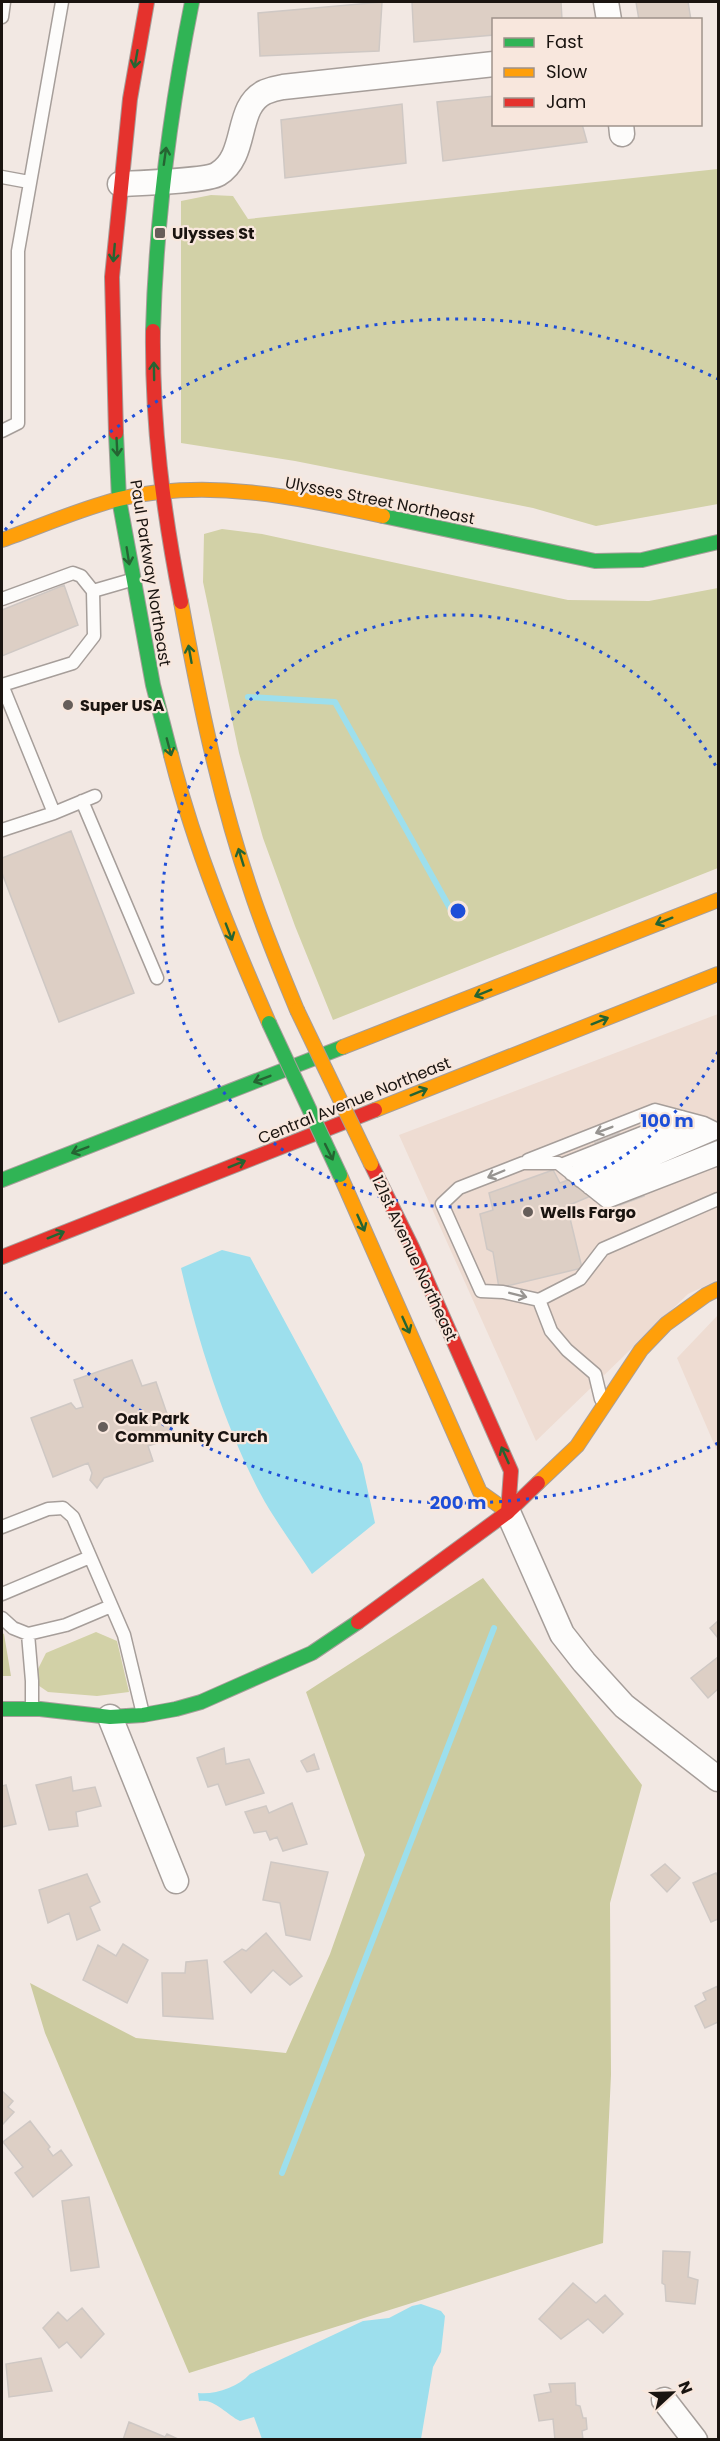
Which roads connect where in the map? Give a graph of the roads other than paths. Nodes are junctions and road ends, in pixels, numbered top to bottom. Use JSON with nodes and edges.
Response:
{"nodes":[{"id":1,"x":4,"y":2,"type":"edge"},
{"id":2,"x":62,"y":2,"type":"edge"},
{"id":3,"x":147,"y":2,"type":"edge"},
{"id":4,"x":192,"y":2,"type":"edge"},
{"id":5,"x":606,"y":2,"type":"edge"},
{"id":6,"x":2,"y":17,"type":"edge"},
{"id":7,"x":609,"y":18,"type":"edge"},
{"id":8,"x":492,"y":63,"type":"edge"},
{"id":9,"x":2,"y":177,"type":"edge"},
{"id":10,"x":29,"y":182,"type":"junction"},
{"id":11,"x":161,"y":182,"type":"junction"},
{"id":12,"x":120,"y":184,"type":"junction"},
{"id":13,"x":2,"y":431,"type":"edge"},
{"id":14,"x":161,"y":493,"type":"junction"},
{"id":15,"x":119,"y":499,"type":"junction"},
{"id":16,"x":2,"y":540,"type":"edge"},
{"id":17,"x":718,"y":542,"type":"edge"},
{"id":18,"x":132,"y":579,"type":"junction"},
{"id":19,"x":93,"y":591,"type":"junction"},
{"id":20,"x":2,"y":599,"type":"edge"},
{"id":21,"x":95,"y":796,"type":"dead end"},
{"id":22,"x":82,"y":801,"type":"junction"},
{"id":23,"x":54,"y":813,"type":"junction"},
{"id":24,"x":2,"y":830,"type":"edge"},
{"id":25,"x":718,"y":900,"type":"edge"},
{"id":26,"x":718,"y":974,"type":"edge"},
{"id":27,"x":157,"y":978,"type":"dead end"},
{"id":28,"x":297,"y":1010,"type":"joint"},
{"id":29,"x":269,"y":1023,"type":"joint"},
{"id":30,"x":682,"y":1118,"type":"junction"},
{"id":31,"x":696,"y":1121,"type":"junction"},
{"id":32,"x":716,"y":1130,"type":"edge"},
{"id":33,"x":718,"y":1147,"type":"edge"},
{"id":34,"x":718,"y":1159,"type":"edge"},
{"id":35,"x":523,"y":1162,"type":"junction"},
{"id":36,"x":2,"y":1180,"type":"edge"},
{"id":37,"x":580,"y":1181,"type":"junction"},
{"id":38,"x":718,"y":1199,"type":"edge"},
{"id":39,"x":2,"y":1257,"type":"edge"},
{"id":40,"x":718,"y":1289,"type":"edge"},
{"id":41,"x":539,"y":1300,"type":"junction"},
{"id":42,"x":602,"y":1406,"type":"junction"},
{"id":43,"x":508,"y":1512,"type":"junction"},
{"id":44,"x":2,"y":1527,"type":"edge"},
{"id":45,"x":90,"y":1557,"type":"junction"},
{"id":46,"x":2,"y":1594,"type":"edge"},
{"id":47,"x":111,"y":1606,"type":"junction"},
{"id":48,"x":2,"y":1618,"type":"edge"},
{"id":49,"x":28,"y":1634,"type":"junction"},
{"id":50,"x":2,"y":1709,"type":"edge"},
{"id":51,"x":32,"y":1709,"type":"junction"},
{"id":52,"x":143,"y":1715,"type":"junction"},
{"id":53,"x":110,"y":1717,"type":"junction"},
{"id":54,"x":718,"y":1777,"type":"edge"},
{"id":55,"x":176,"y":1881,"type":"dead end"},
{"id":56,"x":664,"y":2400,"type":"dead end"},
{"id":57,"x":695,"y":2439,"type":"edge"}],
"edges":[{"from":1,"to":6,"type":"lane"},
{"from":2,"to":10,"type":"lane"},
{"from":3,"to":12,"type":"main road","name":"Paul Parkway Northeast","one_way":true},
{"from":11,"to":4,"type":"main road","name":"Paul Parkway Northeast","one_way":true},
{"from":5,"to":7,"type":"street"},
{"from":8,"to":11,"type":"street"},
{"from":9,"to":10,"type":"lane"},
{"from":10,"to":13,"type":"lane"},
{"from":11,"to":12,"type":"street"},
{"from":14,"to":11,"type":"main road","name":"Paul Parkway Northeast","one_way":true},
{"from":12,"to":15,"type":"main road","name":"Paul Parkway Northeast","one_way":true},
{"from":14,"to":15,"type":"main road","name":"Ulysses Street Northeast"},
{"from":14,"to":17,"type":"main road","name":"Ulysses Street Northeast"},
{"from":28,"to":14,"type":"main road","name":"Paul Parkway Northeast","one_way":true},
{"from":15,"to":16,"type":"main road","name":"Ulysses Street Northeast"},
{"from":15,"to":18,"type":"main road","name":"Paul Parkway Northeast","one_way":true},
{"from":18,"to":19,"type":"lane"},
{"from":18,"to":29,"type":"main road","name":"Paul Parkway Northeast","one_way":true},
{"from":19,"to":20,"type":"lane"},
{"from":19,"to":23,"type":"lane"},
{"from":21,"to":22,"type":"lane"},
{"from":22,"to":23,"type":"lane"},
{"from":22,"to":27,"type":"lane"},
{"from":23,"to":24,"type":"lane"},
{"from":25,"to":36,"type":"main road","one_way":true},
{"from":39,"to":26,"type":"main road","name":"Central Avenue Northeast","one_way":true},
{"from":43,"to":28,"type":"main road","name":"121st Avenue Northeast","one_way":true,"bridge":true},
{"from":29,"to":43,"type":"main road","name":"121st Avenue Northeast","one_way":true,"bridge":true},
{"from":30,"to":31,"type":"lane"},
{"from":30,"to":35,"type":"lane","one_way":true},
{"from":30,"to":37,"type":"lane"},
{"from":31,"to":32,"type":"lane"},
{"from":31,"to":37,"type":"lane"},
{"from":32,"to":37,"type":"lane"},
{"from":33,"to":37,"type":"lane"},
{"from":34,"to":37,"type":"lane"},
{"from":35,"to":37,"type":"lane"},
{"from":35,"to":41,"type":"lane","one_way":true},
{"from":38,"to":41,"type":"lane"},
{"from":40,"to":42,"type":"main road"},
{"from":41,"to":42,"type":"lane"},
{"from":42,"to":43,"type":"main road"},
{"from":43,"to":52,"type":"main road"},
{"from":43,"to":54,"type":"street","name":"121st Avenue Northeast"},
{"from":44,"to":45,"type":"lane"},
{"from":45,"to":46,"type":"lane"},
{"from":45,"to":47,"type":"lane"},
{"from":47,"to":49,"type":"lane"},
{"from":47,"to":52,"type":"lane"},
{"from":48,"to":49,"type":"lane"},
{"from":49,"to":51,"type":"lane"},
{"from":50,"to":51,"type":"main road"},
{"from":51,"to":53,"type":"main road"},
{"from":52,"to":53,"type":"main road"},
{"from":53,"to":55,"type":"street"},
{"from":56,"to":57,"type":"street"}]}
